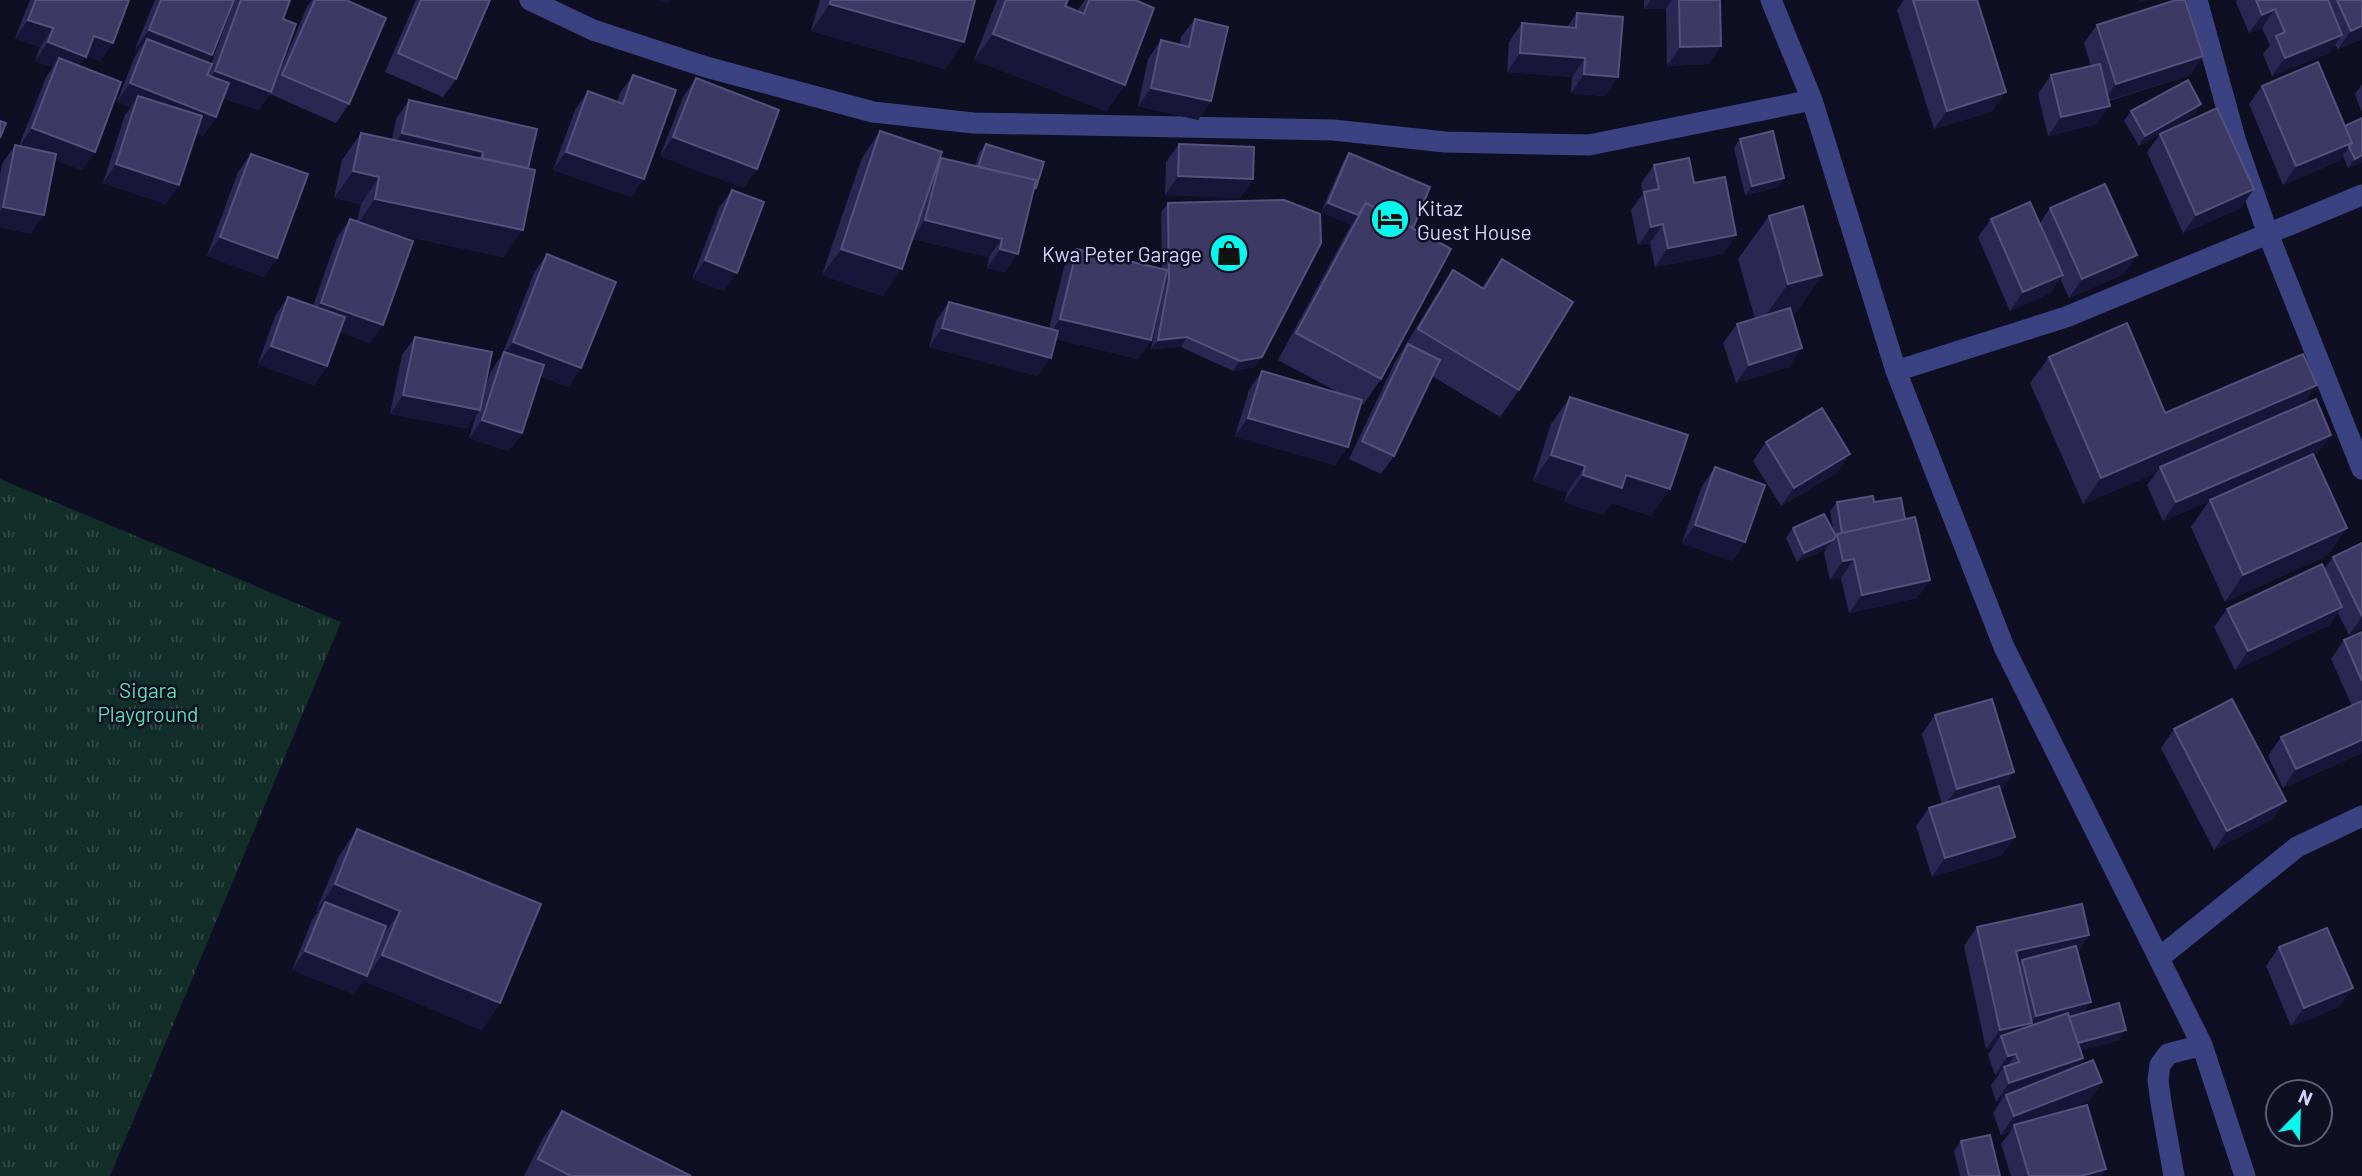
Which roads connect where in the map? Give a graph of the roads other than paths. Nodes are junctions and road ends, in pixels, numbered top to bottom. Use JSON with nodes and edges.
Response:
{"nodes":[{"id":1,"x":530,"y":0,"type":"edge"},
{"id":2,"x":1772,"y":0,"type":"edge"},
{"id":3,"x":2197,"y":0,"type":"edge"},
{"id":4,"x":1812,"y":100,"type":"junction"},
{"id":5,"x":2362,"y":195,"type":"edge"},
{"id":6,"x":2268,"y":234,"type":"junction"},
{"id":7,"x":1896,"y":370,"type":"junction"},
{"id":8,"x":2362,"y":469,"type":"edge"},
{"id":9,"x":2362,"y":816,"type":"edge"},
{"id":10,"x":2159,"y":958,"type":"junction"},
{"id":11,"x":2202,"y":1045,"type":"junction"},
{"id":12,"x":2174,"y":1176,"type":"edge"},
{"id":13,"x":2245,"y":1176,"type":"edge"}],
"edges":[{"from":1,"to":4,"type":"street"},
{"from":2,"to":4,"type":"street"},
{"from":3,"to":6,"type":"street"},
{"from":4,"to":7,"type":"street"},
{"from":5,"to":6,"type":"street"},
{"from":6,"to":7,"type":"street"},
{"from":6,"to":8,"type":"street"},
{"from":7,"to":10,"type":"street"},
{"from":9,"to":10,"type":"street"},
{"from":10,"to":11,"type":"street"},
{"from":11,"to":12,"type":"street"},
{"from":11,"to":13,"type":"street"}]}
